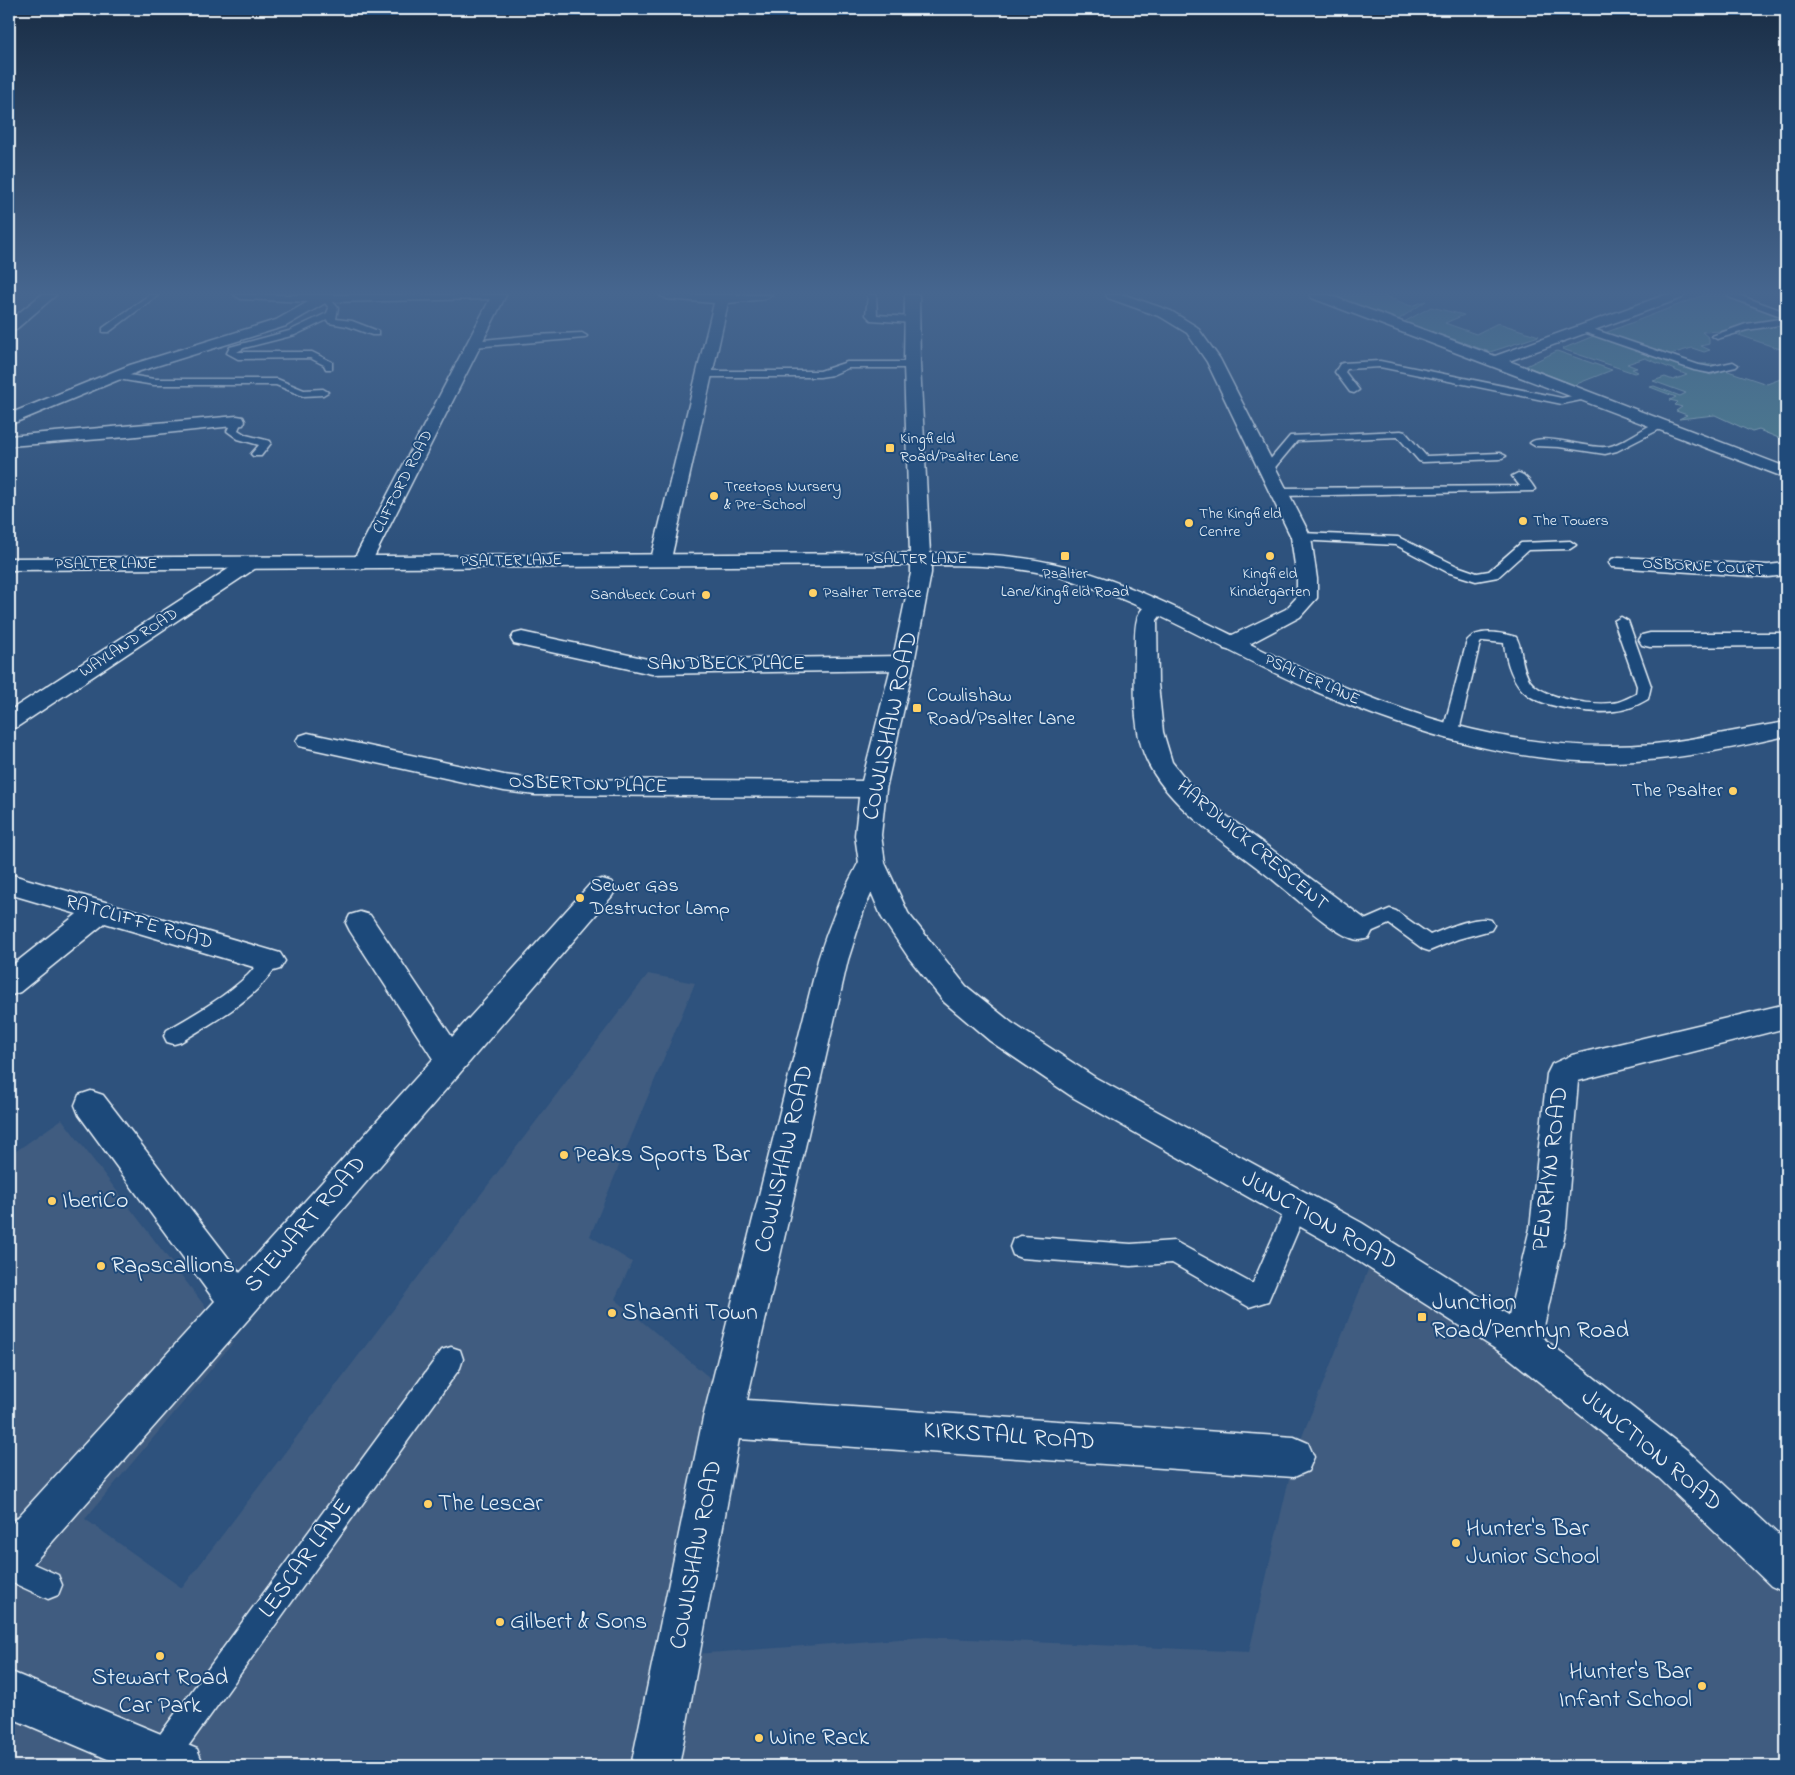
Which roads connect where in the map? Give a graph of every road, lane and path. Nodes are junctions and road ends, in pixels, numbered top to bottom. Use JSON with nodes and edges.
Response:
{"nodes":[{"id":1,"x":112,"y":378,"type":"edge"},
{"id":2,"x":122,"y":378,"type":"edge"},
{"id":3,"x":456,"y":378,"type":"edge"},
{"id":4,"x":703,"y":378,"type":"edge"},
{"id":5,"x":913,"y":378,"type":"edge"},
{"id":6,"x":1222,"y":378,"type":"edge"},
{"id":7,"x":1345,"y":378,"type":"edge"},
{"id":8,"x":1453,"y":378,"type":"edge"},
{"id":9,"x":1537,"y":378,"type":"edge"},
{"id":10,"x":1354,"y":390,"type":"dead end"},
{"id":11,"x":323,"y":392,"type":"dead end"},
{"id":12,"x":1587,"y":396,"type":"junction"},
{"id":13,"x":9,"y":420,"type":"edge"},
{"id":14,"x":237,"y":421,"type":"joint"},
{"id":15,"x":1662,"y":424,"type":"junction"},
{"id":16,"x":9,"y":441,"type":"edge"},
{"id":17,"x":1535,"y":444,"type":"dead end"},
{"id":18,"x":257,"y":454,"type":"dead end"},
{"id":19,"x":1500,"y":456,"type":"dead end"},
{"id":20,"x":1268,"y":469,"type":"junction"},
{"id":21,"x":1786,"y":473,"type":"edge"},
{"id":22,"x":1518,"y":476,"type":"dead end"},
{"id":23,"x":1280,"y":492,"type":"junction"},
{"id":24,"x":1301,"y":537,"type":"junction"},
{"id":25,"x":1570,"y":545,"type":"dead end"},
{"id":26,"x":922,"y":558,"type":"junction"},
{"id":27,"x":661,"y":559,"type":"junction"},
{"id":28,"x":362,"y":563,"type":"junction"},
{"id":29,"x":1619,"y":563,"type":"dead end"},
{"id":30,"x":9,"y":564,"type":"edge"},
{"id":31,"x":249,"y":564,"type":"junction"},
{"id":32,"x":1786,"y":569,"type":"edge"},
{"id":33,"x":1156,"y":607,"type":"junction"},
{"id":34,"x":1621,"y":621,"type":"dead end"},
{"id":35,"x":522,"y":640,"type":"dead end"},
{"id":36,"x":1650,"y":640,"type":"dead end"},
{"id":37,"x":1786,"y":640,"type":"edge"},
{"id":38,"x":1232,"y":644,"type":"junction"},
{"id":39,"x":903,"y":663,"type":"junction"},
{"id":40,"x":9,"y":722,"type":"edge"},
{"id":41,"x":1786,"y":729,"type":"edge"},
{"id":42,"x":1451,"y":731,"type":"junction"},
{"id":43,"x":308,"y":741,"type":"dead end"},
{"id":44,"x":873,"y":789,"type":"junction"},
{"id":45,"x":872,"y":863,"type":"junction"},
{"id":46,"x":9,"y":884,"type":"edge"},
{"id":47,"x":602,"y":889,"type":"dead end"},
{"id":48,"x":101,"y":911,"type":"junction"},
{"id":49,"x":360,"y":923,"type":"dead end"},
{"id":50,"x":1485,"y":925,"type":"dead end"},
{"id":51,"x":1359,"y":930,"type":"joint"},
{"id":52,"x":270,"y":961,"type":"joint"},
{"id":53,"x":9,"y":984,"type":"edge"},
{"id":54,"x":1786,"y":1016,"type":"edge"},
{"id":55,"x":174,"y":1036,"type":"dead end"},
{"id":56,"x":450,"y":1060,"type":"junction"},
{"id":57,"x":91,"y":1105,"type":"dead end"},
{"id":58,"x":1297,"y":1207,"type":"junction"},
{"id":59,"x":1021,"y":1247,"type":"dead end"},
{"id":60,"x":239,"y":1302,"type":"junction"},
{"id":61,"x":1521,"y":1344,"type":"junction"},
{"id":62,"x":451,"y":1359,"type":"dead end"},
{"id":63,"x":723,"y":1418,"type":"junction"},
{"id":64,"x":1294,"y":1457,"type":"dead end"},
{"id":65,"x":9,"y":1559,"type":"edge"},
{"id":66,"x":9,"y":1566,"type":"edge"},
{"id":67,"x":1786,"y":1571,"type":"edge"},
{"id":68,"x":48,"y":1585,"type":"dead end"},
{"id":69,"x":9,"y":1694,"type":"edge"},
{"id":70,"x":170,"y":1763,"type":"edge"},
{"id":71,"x":655,"y":1766,"type":"edge"}],
"edges":[{"from":1,"to":13,"type":"street"},
{"from":2,"to":11,"type":"lane"},
{"from":3,"to":28,"type":"street","name":"CLIFFORD ROAD"},
{"from":4,"to":27,"type":"street"},
{"from":5,"to":26,"type":"street","name":"COWLISHAW ROAD"},
{"from":6,"to":20,"type":"street"},
{"from":7,"to":10,"type":"lane"},
{"from":8,"to":12,"type":"lane"},
{"from":9,"to":12,"type":"street"},
{"from":12,"to":15,"type":"street"},
{"from":14,"to":16,"type":"street"},
{"from":14,"to":18,"type":"lane"},
{"from":15,"to":17,"type":"lane"},
{"from":15,"to":21,"type":"street"},
{"from":19,"to":20,"type":"lane"},
{"from":20,"to":23,"type":"street"},
{"from":22,"to":23,"type":"lane"},
{"from":23,"to":24,"type":"street"},
{"from":24,"to":25,"type":"lane"},
{"from":24,"to":38,"type":"street"},
{"from":26,"to":27,"type":"street","name":"PSALTER LANE"},
{"from":26,"to":33,"type":"street","name":"PSALTER LANE"},
{"from":26,"to":39,"type":"street","name":"COWLISHAW ROAD"},
{"from":27,"to":28,"type":"street","name":"PSALTER LANE"},
{"from":28,"to":31,"type":"street","name":"PSALTER LANE"},
{"from":29,"to":32,"type":"street","name":"OSBORNE COURT"},
{"from":30,"to":31,"type":"street","name":"PSALTER LANE"},
{"from":31,"to":40,"type":"street","name":"WAYLAND ROAD"},
{"from":33,"to":38,"type":"street","name":"PSALTER LANE"},
{"from":33,"to":51,"type":"street","name":"HARDWICK CRESCENT"},
{"from":34,"to":42,"type":"lane"},
{"from":35,"to":39,"type":"street","name":"SANDBECK PLACE"},
{"from":36,"to":37,"type":"street"},
{"from":38,"to":42,"type":"street","name":"PSALTER LANE"},
{"from":39,"to":44,"type":"street","name":"COWLISHAW ROAD"},
{"from":41,"to":42,"type":"street","name":"PSALTER LANE"},
{"from":43,"to":44,"type":"street","name":"OSBERTON PLACE"},
{"from":44,"to":45,"type":"street","name":"COWLISHAW ROAD"},
{"from":45,"to":58,"type":"street","name":"JUNCTION ROAD"},
{"from":45,"to":63,"type":"street","name":"COWLISHAW ROAD"},
{"from":46,"to":48,"type":"street","name":"RATCLIFFE ROAD"},
{"from":47,"to":56,"type":"street","name":"STEWART ROAD"},
{"from":48,"to":52,"type":"street","name":"RATCLIFFE ROAD"},
{"from":48,"to":53,"type":"street"},
{"from":49,"to":56,"type":"street"},
{"from":50,"to":51,"type":"lane"},
{"from":52,"to":55,"type":"lane"},
{"from":54,"to":61,"type":"street","name":"PENRHYN ROAD"},
{"from":56,"to":60,"type":"street","name":"STEWART ROAD"},
{"from":57,"to":60,"type":"street"},
{"from":58,"to":59,"type":"lane"},
{"from":58,"to":61,"type":"street","name":"JUNCTION ROAD"},
{"from":60,"to":65,"type":"street","name":"STEWART ROAD"},
{"from":61,"to":67,"type":"street","name":"JUNCTION ROAD"},
{"from":62,"to":70,"type":"lane","name":"LESCAR LANE"},
{"from":63,"to":64,"type":"street","name":"KIRKSTALL ROAD"},
{"from":63,"to":71,"type":"street","name":"COWLISHAW ROAD"},
{"from":66,"to":68,"type":"lane"},
{"from":69,"to":70,"type":"street"}]}
